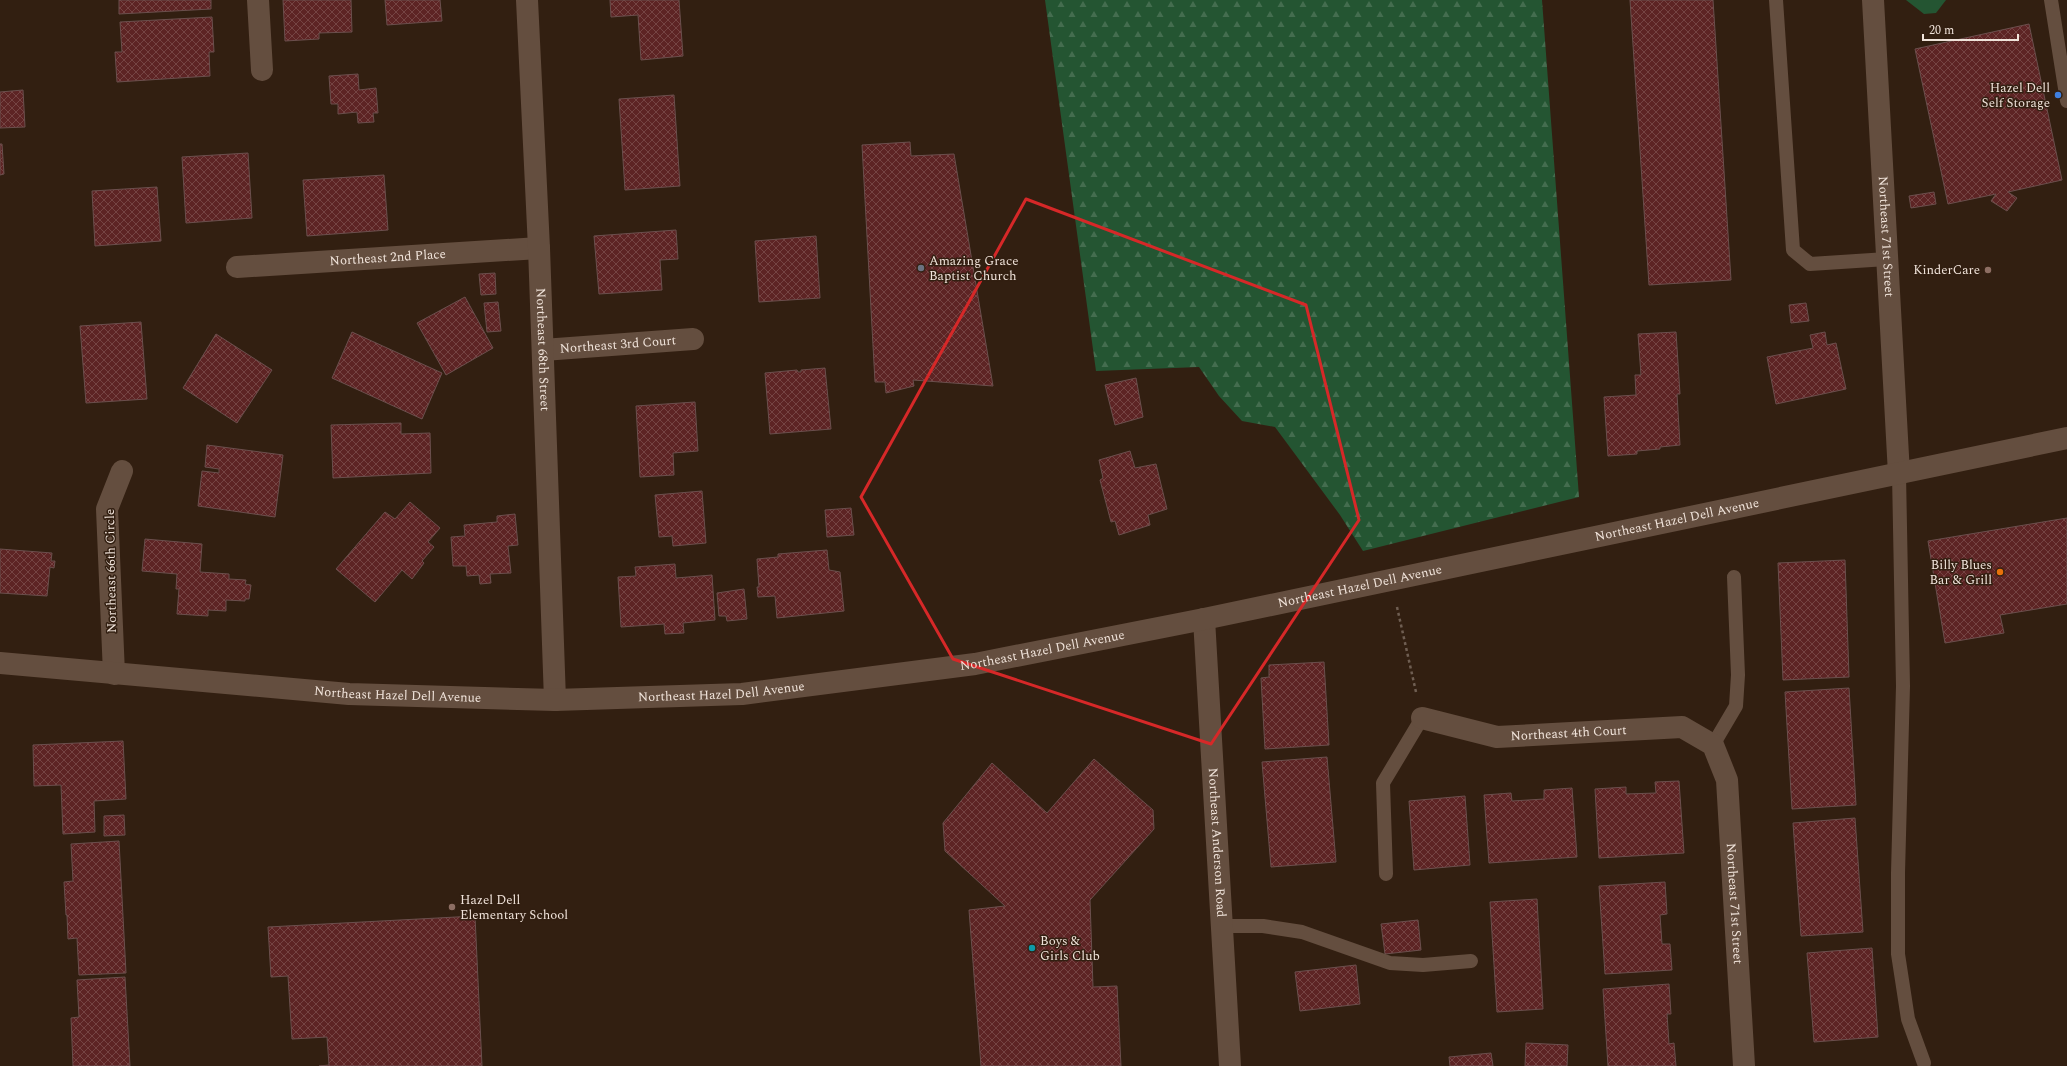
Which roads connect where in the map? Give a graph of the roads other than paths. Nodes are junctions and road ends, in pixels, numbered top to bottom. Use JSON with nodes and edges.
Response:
{"nodes":[{"id":1,"x":258,"y":0,"type":"edge"},
{"id":2,"x":527,"y":0,"type":"edge"},
{"id":3,"x":1776,"y":0,"type":"edge"},
{"id":4,"x":1873,"y":0,"type":"edge"},
{"id":5,"x":2051,"y":0,"type":"edge"},
{"id":6,"x":262,"y":70,"type":"dead end"},
{"id":7,"x":2067,"y":101,"type":"edge"},
{"id":8,"x":539,"y":248,"type":"junction"},
{"id":9,"x":1887,"y":259,"type":"junction"},
{"id":10,"x":236,"y":267,"type":"dead end"},
{"id":11,"x":693,"y":339,"type":"dead end"},
{"id":12,"x":543,"y":350,"type":"junction"},
{"id":13,"x":2067,"y":438,"type":"edge"},
{"id":14,"x":122,"y":471,"type":"dead end"},
{"id":15,"x":1899,"y":474,"type":"junction"},
{"id":16,"x":1734,"y":577,"type":"dead end"},
{"id":17,"x":1204,"y":619,"type":"junction"},
{"id":18,"x":0,"y":663,"type":"edge"},
{"id":19,"x":114,"y":674,"type":"junction"},
{"id":20,"x":555,"y":700,"type":"junction"},
{"id":21,"x":1422,"y":718,"type":"joint"},
{"id":22,"x":1713,"y":745,"type":"junction"},
{"id":23,"x":1386,"y":874,"type":"dead end"},
{"id":24,"x":1222,"y":926,"type":"junction"},
{"id":25,"x":1471,"y":961,"type":"dead end"},
{"id":26,"x":1924,"y":1063,"type":"dead end"},
{"id":27,"x":1230,"y":1066,"type":"edge"},
{"id":28,"x":1744,"y":1066,"type":"edge"}],
"edges":[{"from":1,"to":6,"type":"street"},
{"from":2,"to":8,"type":"street","name":"Northeast 68th Street"},
{"from":3,"to":9,"type":"lane"},
{"from":4,"to":9,"type":"street","name":"Northeast 71st Street"},
{"from":5,"to":7,"type":"lane"},
{"from":8,"to":10,"type":"street","name":"Northeast 2nd Place"},
{"from":8,"to":12,"type":"street","name":"Northeast 68th Street"},
{"from":9,"to":15,"type":"street","name":"Northeast 71st Street"},
{"from":11,"to":12,"type":"street","name":"Northeast 3rd Court"},
{"from":12,"to":20,"type":"street","name":"Northeast 68th Street"},
{"from":13,"to":15,"type":"street","name":"Northeast Hazel Dell Avenue"},
{"from":14,"to":19,"type":"street","name":"Northeast 66th Circle"},
{"from":15,"to":17,"type":"street","name":"Northeast Hazel Dell Avenue"},
{"from":15,"to":26,"type":"lane"},
{"from":16,"to":22,"type":"lane"},
{"from":17,"to":20,"type":"street","name":"Northeast Hazel Dell Avenue"},
{"from":17,"to":24,"type":"street","name":"Northeast Anderson Road"},
{"from":18,"to":19,"type":"street","name":"Northeast Hazel Dell Avenue"},
{"from":19,"to":20,"type":"street","name":"Northeast Hazel Dell Avenue"},
{"from":21,"to":22,"type":"street","name":"Northeast 4th Court"},
{"from":21,"to":23,"type":"lane"},
{"from":22,"to":28,"type":"street","name":"Northeast 71st Street"},
{"from":24,"to":25,"type":"lane"},
{"from":24,"to":27,"type":"street","name":"Northeast Anderson Road"}]}
